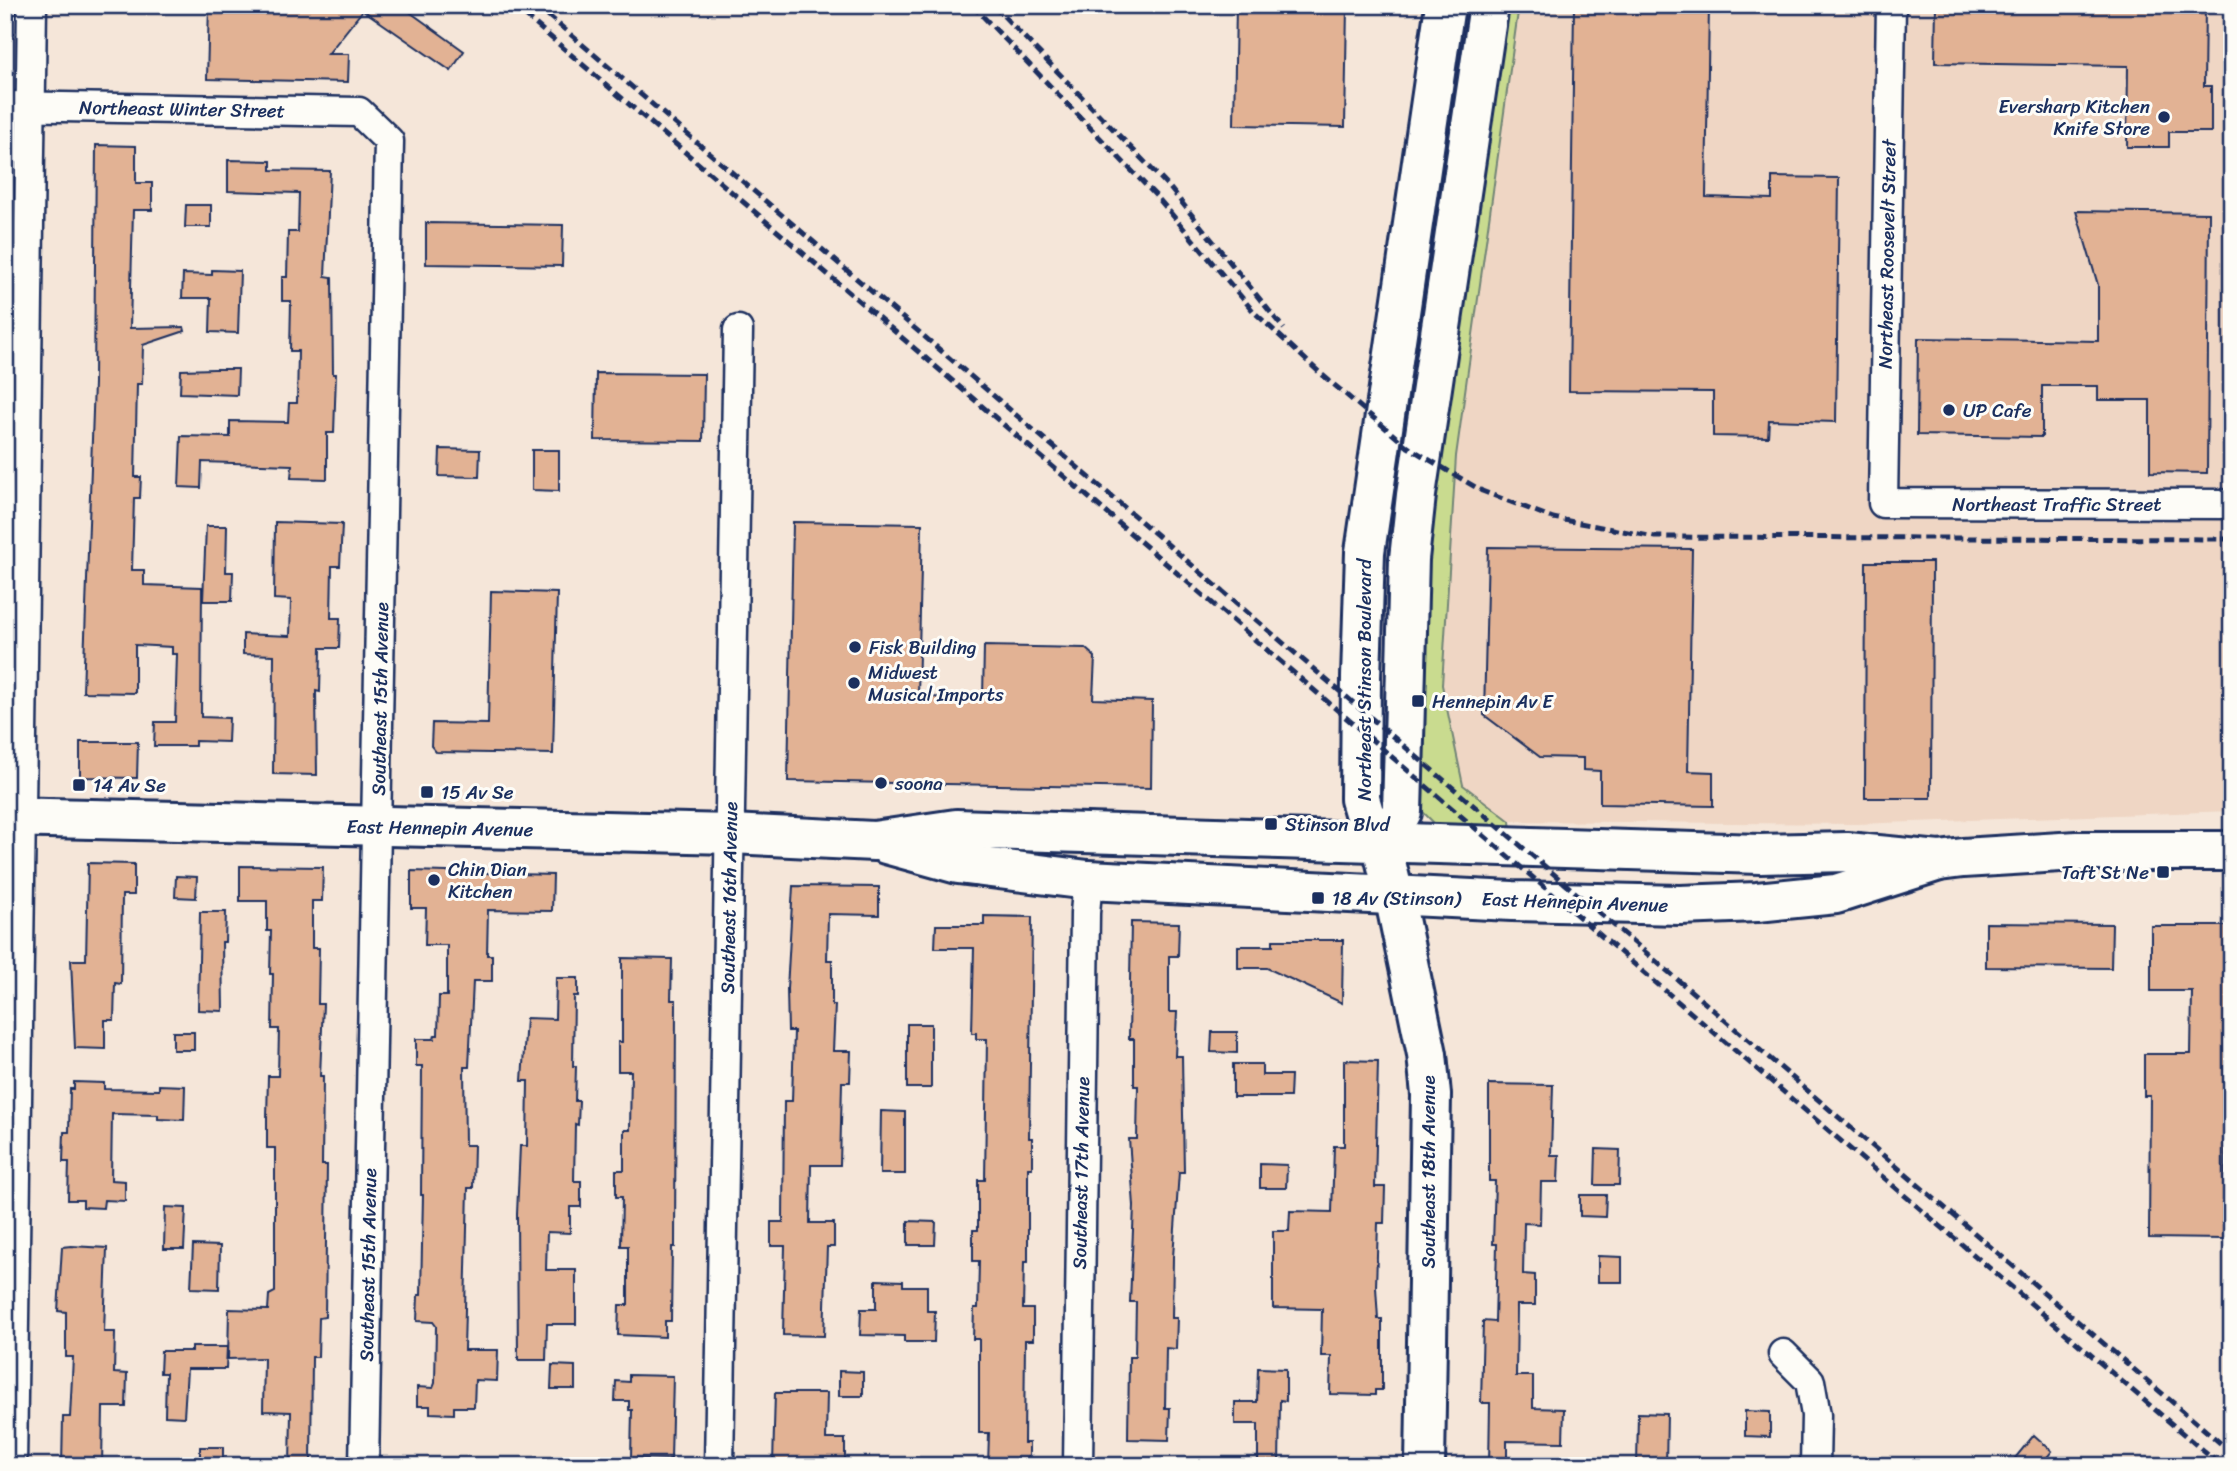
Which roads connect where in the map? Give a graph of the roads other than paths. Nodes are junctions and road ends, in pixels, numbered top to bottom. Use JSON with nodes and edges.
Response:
{"nodes":[{"id":1,"x":32,"y":5,"type":"edge"},
{"id":2,"x":1445,"y":5,"type":"edge"},
{"id":3,"x":1489,"y":5,"type":"edge"},
{"id":4,"x":1891,"y":5,"type":"edge"},
{"id":5,"x":18,"y":106,"type":"edge"},
{"id":6,"x":359,"y":112,"type":"joint"},
{"id":7,"x":738,"y":330,"type":"dead end"},
{"id":8,"x":1883,"y":503,"type":"joint"},
{"id":9,"x":2232,"y":504,"type":"edge"},
{"id":10,"x":14,"y":818,"type":"edge"},
{"id":11,"x":377,"y":827,"type":"junction"},
{"id":12,"x":731,"y":834,"type":"junction"},
{"id":13,"x":874,"y":841,"type":"junction"},
{"id":14,"x":1381,"y":842,"type":"junction"},
{"id":15,"x":2232,"y":851,"type":"edge"},
{"id":16,"x":1939,"y":861,"type":"junction"},
{"id":17,"x":1088,"y":880,"type":"junction"},
{"id":18,"x":1394,"y":895,"type":"junction"},
{"id":19,"x":1783,"y":1354,"type":"dead end"},
{"id":20,"x":12,"y":1466,"type":"edge"},
{"id":21,"x":364,"y":1466,"type":"edge"},
{"id":22,"x":719,"y":1466,"type":"edge"},
{"id":23,"x":1078,"y":1466,"type":"edge"},
{"id":24,"x":1425,"y":1466,"type":"edge"},
{"id":25,"x":1815,"y":1466,"type":"edge"}],
"edges":[{"from":1,"to":5,"type":"street"},
{"from":2,"to":14,"type":"main road","name":"Northeast Stinson Boulevard"},
{"from":3,"to":14,"type":"main road","name":"Northeast Stinson Boulevard"},
{"from":4,"to":8,"type":"street","name":"Northeast Roosevelt Street"},
{"from":5,"to":6,"type":"street","name":"Northeast Winter Street"},
{"from":5,"to":10,"type":"street"},
{"from":6,"to":11,"type":"street","name":"Southeast 15th Avenue"},
{"from":7,"to":12,"type":"street","name":"Southeast 16th Avenue"},
{"from":8,"to":9,"type":"street","name":"Northeast Traffic Street"},
{"from":10,"to":11,"type":"main road","name":"East Hennepin Avenue"},
{"from":10,"to":20,"type":"street"},
{"from":11,"to":12,"type":"main road","name":"East Hennepin Avenue"},
{"from":11,"to":21,"type":"street","name":"Southeast 15th Avenue"},
{"from":12,"to":13,"type":"main road","name":"East Hennepin Avenue"},
{"from":12,"to":22,"type":"street","name":"Southeast 16th Avenue"},
{"from":13,"to":14,"type":"main road","name":"East Hennepin Avenue"},
{"from":13,"to":17,"type":"main road","name":"East Hennepin Avenue"},
{"from":14,"to":16,"type":"main road","name":"East Hennepin Avenue"},
{"from":14,"to":18,"type":"main road","name":"Southeast 18th Avenue"},
{"from":15,"to":16,"type":"main road","name":"East Hennepin Avenue"},
{"from":16,"to":18,"type":"main road","name":"East Hennepin Avenue"},
{"from":17,"to":18,"type":"main road","name":"East Hennepin Avenue"},
{"from":17,"to":23,"type":"street","name":"Southeast 17th Avenue"},
{"from":18,"to":24,"type":"main road","name":"Southeast 18th Avenue"},
{"from":19,"to":25,"type":"street"}]}
